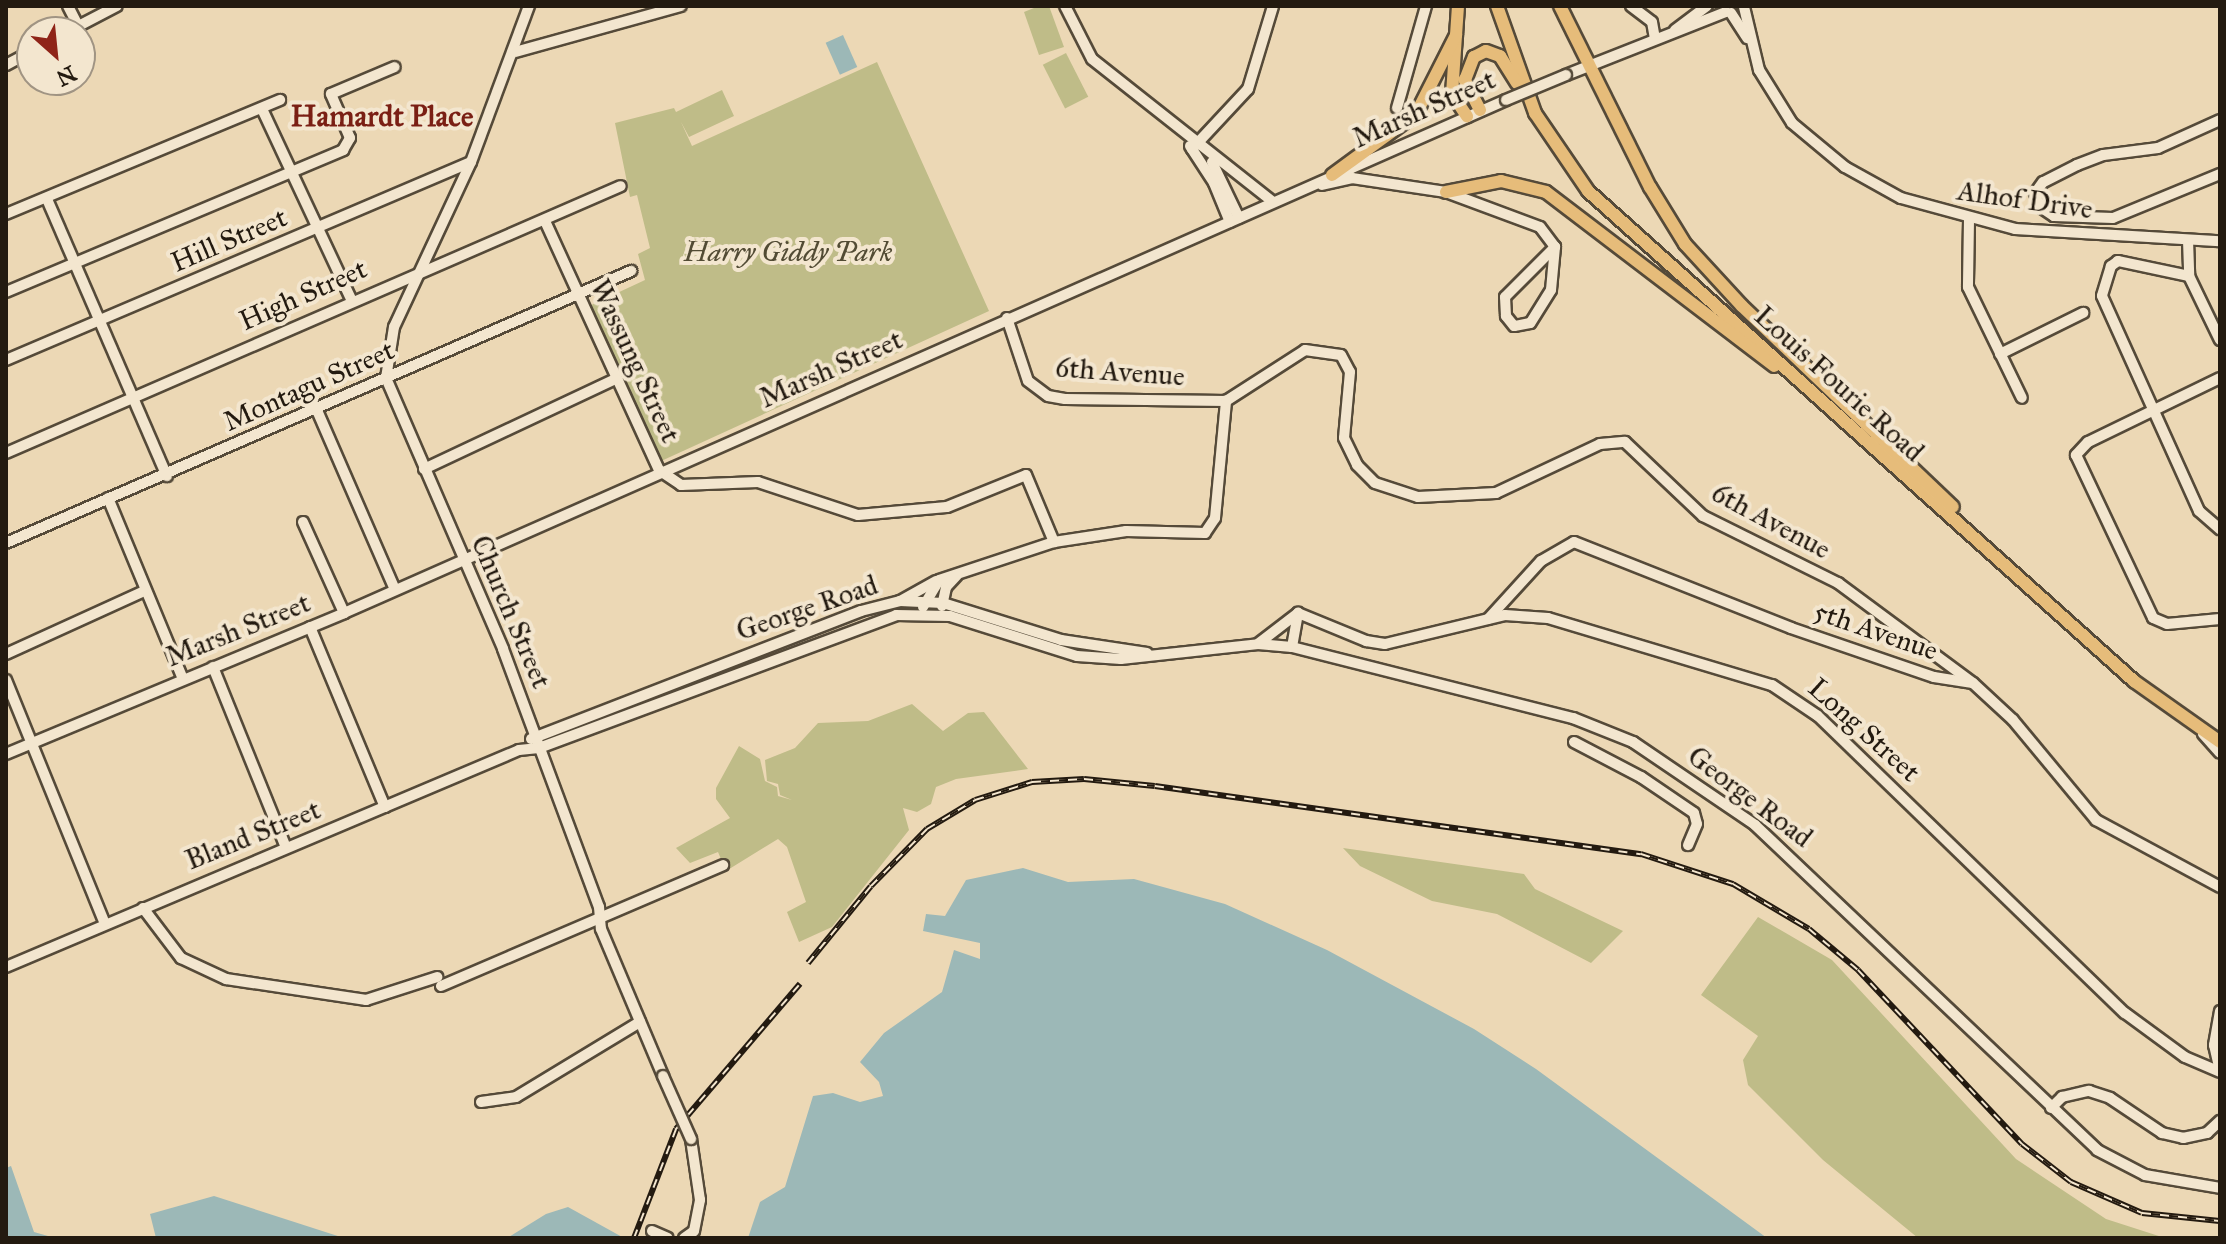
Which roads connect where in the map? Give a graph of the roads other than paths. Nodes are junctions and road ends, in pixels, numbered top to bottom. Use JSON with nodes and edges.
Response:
{"nodes":[{"id":1,"x":117,"y":6,"type":"edge"},
{"id":2,"x":529,"y":6,"type":"edge"},
{"id":3,"x":1065,"y":6,"type":"edge"},
{"id":4,"x":1273,"y":6,"type":"edge"},
{"id":5,"x":1426,"y":6,"type":"edge"},
{"id":6,"x":1458,"y":6,"type":"edge"},
{"id":7,"x":1497,"y":6,"type":"edge"},
{"id":8,"x":1560,"y":6,"type":"edge"},
{"id":9,"x":1631,"y":6,"type":"edge"},
{"id":10,"x":1707,"y":6,"type":"edge"},
{"id":11,"x":677,"y":7,"type":"edge"},
{"id":12,"x":1745,"y":7,"type":"edge"},
{"id":13,"x":1725,"y":10,"type":"edge"},
{"id":14,"x":96,"y":17,"type":"edge"},
{"id":15,"x":1675,"y":30,"type":"junction"},
{"id":16,"x":1456,"y":35,"type":"junction"},
{"id":17,"x":1655,"y":39,"type":"junction"},
{"id":18,"x":1752,"y":47,"type":"junction"},
{"id":19,"x":515,"y":52,"type":"junction"},
{"id":20,"x":1590,"y":66,"type":"junction"},
{"id":21,"x":395,"y":67,"type":"dead end"},
{"id":22,"x":280,"y":100,"type":"dead end"},
{"id":23,"x":1397,"y":108,"type":"dead end"},
{"id":24,"x":262,"y":109,"type":"junction"},
{"id":25,"x":1480,"y":110,"type":"junction"},
{"id":26,"x":1535,"y":113,"type":"junction"},
{"id":27,"x":1467,"y":116,"type":"junction"},
{"id":28,"x":2220,"y":120,"type":"edge"},
{"id":29,"x":1194,"y":146,"type":"junction"},
{"id":30,"x":1209,"y":155,"type":"junction"},
{"id":31,"x":471,"y":162,"type":"junction"},
{"id":32,"x":1358,"y":164,"type":"junction"},
{"id":33,"x":291,"y":171,"type":"junction"},
{"id":34,"x":2220,"y":174,"type":"edge"},
{"id":35,"x":1332,"y":175,"type":"junction"},
{"id":36,"x":1378,"y":180,"type":"junction"},
{"id":37,"x":621,"y":186,"type":"dead end"},
{"id":38,"x":1446,"y":192,"type":"junction"},
{"id":39,"x":1293,"y":193,"type":"junction"},
{"id":40,"x":47,"y":199,"type":"junction"},
{"id":41,"x":1273,"y":202,"type":"junction"},
{"id":42,"x":6,"y":214,"type":"edge"},
{"id":43,"x":1234,"y":220,"type":"junction"},
{"id":44,"x":1969,"y":220,"type":"junction"},
{"id":45,"x":545,"y":221,"type":"junction"},
{"id":46,"x":317,"y":229,"type":"junction"},
{"id":47,"x":434,"y":239,"type":"junction"},
{"id":48,"x":2188,"y":240,"type":"junction"},
{"id":49,"x":2220,"y":241,"type":"edge"},
{"id":50,"x":1555,"y":247,"type":"junction"},
{"id":51,"x":450,"y":259,"type":"junction"},
{"id":52,"x":74,"y":263,"type":"junction"},
{"id":53,"x":419,"y":271,"type":"junction"},
{"id":54,"x":631,"y":271,"type":"dead end"},
{"id":55,"x":2189,"y":276,"type":"junction"},
{"id":56,"x":6,"y":292,"type":"edge"},
{"id":57,"x":577,"y":296,"type":"junction"},
{"id":58,"x":351,"y":299,"type":"junction"},
{"id":59,"x":2083,"y":313,"type":"dead end"},
{"id":60,"x":1007,"y":318,"type":"junction"},
{"id":61,"x":98,"y":321,"type":"junction"},
{"id":62,"x":2216,"y":323,"type":"edge"},
{"id":63,"x":2220,"y":340,"type":"edge"},
{"id":64,"x":2000,"y":354,"type":"junction"},
{"id":65,"x":6,"y":360,"type":"edge"},
{"id":66,"x":386,"y":378,"type":"junction"},
{"id":67,"x":2220,"y":378,"type":"edge"},
{"id":68,"x":615,"y":379,"type":"junction"},
{"id":69,"x":134,"y":397,"type":"junction"},
{"id":70,"x":1819,"y":397,"type":"junction"},
{"id":71,"x":2022,"y":398,"type":"dead end"},
{"id":72,"x":1226,"y":401,"type":"junction"},
{"id":73,"x":316,"y":408,"type":"junction"},
{"id":74,"x":2154,"y":412,"type":"junction"},
{"id":75,"x":6,"y":453,"type":"edge"},
{"id":76,"x":424,"y":469,"type":"junction"},
{"id":77,"x":659,"y":470,"type":"junction"},
{"id":78,"x":167,"y":476,"type":"junction"},
{"id":79,"x":108,"y":498,"type":"junction"},
{"id":80,"x":303,"y":522,"type":"dead end"},
{"id":81,"x":2220,"y":529,"type":"edge"},
{"id":82,"x":1054,"y":542,"type":"junction"},
{"id":83,"x":6,"y":543,"type":"edge"},
{"id":84,"x":463,"y":558,"type":"junction"},
{"id":85,"x":958,"y":573,"type":"junction"},
{"id":86,"x":939,"y":580,"type":"junction"},
{"id":87,"x":395,"y":590,"type":"junction"},
{"id":88,"x":144,"y":591,"type":"junction"},
{"id":89,"x":900,"y":601,"type":"junction"},
{"id":90,"x":924,"y":601,"type":"junction"},
{"id":91,"x":943,"y":603,"type":"junction"},
{"id":92,"x":344,"y":613,"type":"junction"},
{"id":93,"x":922,"y":613,"type":"junction"},
{"id":94,"x":1298,"y":613,"type":"junction"},
{"id":95,"x":941,"y":615,"type":"junction"},
{"id":96,"x":2220,"y":619,"type":"edge"},
{"id":97,"x":1487,"y":620,"type":"junction"},
{"id":98,"x":310,"y":627,"type":"junction"},
{"id":99,"x":1258,"y":644,"type":"junction"},
{"id":100,"x":1292,"y":647,"type":"junction"},
{"id":101,"x":1149,"y":653,"type":"junction"},
{"id":102,"x":6,"y":654,"type":"edge"},
{"id":103,"x":213,"y":667,"type":"junction"},
{"id":104,"x":183,"y":679,"type":"junction"},
{"id":105,"x":6,"y":680,"type":"edge"},
{"id":106,"x":2134,"y":681,"type":"junction"},
{"id":107,"x":1973,"y":683,"type":"junction"},
{"id":108,"x":2203,"y":733,"type":"junction"},
{"id":109,"x":535,"y":735,"type":"junction"},
{"id":110,"x":1574,"y":742,"type":"dead end"},
{"id":111,"x":2220,"y":742,"type":"edge"},
{"id":112,"x":32,"y":743,"type":"junction"},
{"id":113,"x":539,"y":748,"type":"junction"},
{"id":114,"x":519,"y":750,"type":"junction"},
{"id":115,"x":2220,"y":753,"type":"edge"},
{"id":116,"x":6,"y":754,"type":"edge"},
{"id":117,"x":385,"y":807,"type":"junction"},
{"id":118,"x":285,"y":845,"type":"junction"},
{"id":119,"x":1688,"y":845,"type":"dead end"},
{"id":120,"x":723,"y":865,"type":"dead end"},
{"id":121,"x":2220,"y":887,"type":"edge"},
{"id":122,"x":143,"y":908,"type":"junction"},
{"id":123,"x":601,"y":918,"type":"junction"},
{"id":124,"x":105,"y":924,"type":"junction"},
{"id":125,"x":6,"y":967,"type":"edge"},
{"id":126,"x":2220,"y":1011,"type":"edge"},
{"id":127,"x":640,"y":1022,"type":"junction"},
{"id":128,"x":2220,"y":1071,"type":"edge"},
{"id":129,"x":481,"y":1102,"type":"dead end"},
{"id":130,"x":2051,"y":1108,"type":"junction"},
{"id":131,"x":2218,"y":1127,"type":"edge"},
{"id":132,"x":2220,"y":1188,"type":"edge"},
{"id":133,"x":652,"y":1231,"type":"dead end"},
{"id":134,"x":668,"y":1238,"type":"edge"},
{"id":135,"x":684,"y":1238,"type":"edge"}],
"edges":[{"from":1,"to":14,"type":"street"},
{"from":2,"to":19,"type":"street"},
{"from":3,"to":29,"type":"street"},
{"from":4,"to":29,"type":"street"},
{"from":5,"to":23,"type":"street"},
{"from":6,"to":16,"type":"main road"},
{"from":7,"to":26,"type":"main road","name":"Louis Fourie Road"},
{"from":8,"to":20,"type":"main road"},
{"from":9,"to":17,"type":"street"},
{"from":10,"to":15,"type":"street","name":"Marsh Street"},
{"from":11,"to":19,"type":"street"},
{"from":12,"to":13,"type":"street","name":"Marsh Street"},
{"from":12,"to":18,"type":"street","name":"Alhof Drive"},
{"from":13,"to":15,"type":"street","name":"Marsh Street"},
{"from":13,"to":18,"type":"street","name":"Alhof Drive"},
{"from":15,"to":17,"type":"street","name":"Marsh Street"},
{"from":16,"to":27,"type":"main road"},
{"from":16,"to":35,"type":"main road"},
{"from":17,"to":20,"type":"street","name":"Marsh Street"},
{"from":18,"to":44,"type":"street","name":"Alhof Drive"},
{"from":19,"to":31,"type":"street"},
{"from":20,"to":25,"type":"street","name":"Marsh Street","bridge":true},
{"from":20,"to":106,"type":"main road"},
{"from":21,"to":33,"type":"street"},
{"from":22,"to":24,"type":"street"},
{"from":24,"to":33,"type":"street"},
{"from":24,"to":40,"type":"street"},
{"from":25,"to":26,"type":"main road"},
{"from":25,"to":27,"type":"street","name":"Marsh Street"},
{"from":26,"to":70,"type":"main road","name":"Louis Fourie Road"},
{"from":27,"to":32,"type":"street","name":"Marsh Street"},
{"from":28,"to":34,"type":"street"},
{"from":29,"to":30,"type":"street"},
{"from":29,"to":43,"type":"street"},
{"from":30,"to":41,"type":"street"},
{"from":30,"to":43,"type":"street"},
{"from":31,"to":46,"type":"street","name":"Hill Street"},
{"from":31,"to":47,"type":"street"},
{"from":32,"to":35,"type":"street","name":"Marsh Street"},
{"from":32,"to":36,"type":"street"},
{"from":33,"to":46,"type":"street"},
{"from":33,"to":52,"type":"street"},
{"from":35,"to":39,"type":"street","name":"Marsh Street"},
{"from":36,"to":38,"type":"street"},
{"from":36,"to":39,"type":"street"},
{"from":37,"to":45,"type":"street","name":"High Street"},
{"from":38,"to":50,"type":"street"},
{"from":38,"to":70,"type":"main road"},
{"from":39,"to":41,"type":"street","name":"Marsh Street"},
{"from":40,"to":42,"type":"street"},
{"from":40,"to":52,"type":"street"},
{"from":41,"to":43,"type":"street","name":"Marsh Street"},
{"from":43,"to":60,"type":"street","name":"Marsh Street"},
{"from":44,"to":48,"type":"street","name":"Alhof Drive"},
{"from":44,"to":64,"type":"street"},
{"from":45,"to":51,"type":"street","name":"High Street"},
{"from":45,"to":57,"type":"street","name":"Wassung Street"},
{"from":46,"to":58,"type":"street"},
{"from":46,"to":61,"type":"street","name":"Hill Street"},
{"from":47,"to":51,"type":"street"},
{"from":47,"to":53,"type":"street"},
{"from":48,"to":49,"type":"street","name":"Alhof Drive"},
{"from":48,"to":55,"type":"street"},
{"from":50,"to":50,"type":"street"},
{"from":51,"to":53,"type":"street","name":"High Street"},
{"from":52,"to":56,"type":"street"},
{"from":52,"to":61,"type":"street"},
{"from":53,"to":58,"type":"street","name":"High Street"},
{"from":53,"to":66,"type":"street"},
{"from":54,"to":57,"type":"street","name":"Montagu Street"},
{"from":55,"to":62,"type":"street"},
{"from":55,"to":74,"type":"street"},
{"from":57,"to":66,"type":"street","name":"Montagu Street"},
{"from":57,"to":68,"type":"street","name":"Wassung Street"},
{"from":58,"to":69,"type":"street","name":"High Street"},
{"from":59,"to":64,"type":"street"},
{"from":60,"to":72,"type":"street","name":"6th Avenue"},
{"from":60,"to":77,"type":"street","name":"Marsh Street"},
{"from":61,"to":65,"type":"street","name":"Hill Street"},
{"from":61,"to":69,"type":"street"},
{"from":62,"to":63,"type":"street"},
{"from":64,"to":71,"type":"street"},
{"from":66,"to":73,"type":"street","name":"Montagu Street"},
{"from":66,"to":76,"type":"street","name":"Church Street"},
{"from":67,"to":74,"type":"street"},
{"from":68,"to":76,"type":"street"},
{"from":68,"to":77,"type":"street","name":"Wassung Street"},
{"from":69,"to":75,"type":"street","name":"High Street"},
{"from":69,"to":78,"type":"street"},
{"from":70,"to":106,"type":"main road","name":"Louis Fourie Road"},
{"from":72,"to":82,"type":"street"},
{"from":72,"to":107,"type":"street","name":"6th Avenue"},
{"from":73,"to":78,"type":"street","name":"Montagu Street"},
{"from":73,"to":87,"type":"street"},
{"from":74,"to":81,"type":"street"},
{"from":74,"to":96,"type":"street"},
{"from":76,"to":84,"type":"street","name":"Church Street"},
{"from":77,"to":82,"type":"street","name":"Wassung Street"},
{"from":77,"to":84,"type":"street","name":"Marsh Street"},
{"from":78,"to":79,"type":"street","name":"Montagu Street"},
{"from":79,"to":83,"type":"street","name":"Montagu Street"},
{"from":79,"to":88,"type":"street"},
{"from":80,"to":92,"type":"street"},
{"from":82,"to":85,"type":"street"},
{"from":84,"to":87,"type":"street","name":"Marsh Street"},
{"from":84,"to":109,"type":"street","name":"Church Street"},
{"from":85,"to":86,"type":"street"},
{"from":85,"to":91,"type":"street"},
{"from":86,"to":89,"type":"street"},
{"from":86,"to":90,"type":"street"},
{"from":87,"to":92,"type":"street","name":"Marsh Street"},
{"from":88,"to":102,"type":"street"},
{"from":88,"to":104,"type":"street"},
{"from":89,"to":90,"type":"street","name":"George Road"},
{"from":89,"to":109,"type":"street","name":"George Road"},
{"from":90,"to":91,"type":"street","name":"George Road"},
{"from":90,"to":93,"type":"street"},
{"from":91,"to":95,"type":"street"},
{"from":91,"to":101,"type":"street","name":"George Road"},
{"from":92,"to":98,"type":"street","name":"Marsh Street"},
{"from":93,"to":95,"type":"street","name":"George Road"},
{"from":93,"to":113,"type":"street","name":"George Road"},
{"from":94,"to":97,"type":"street","name":"Long Street"},
{"from":94,"to":99,"type":"street"},
{"from":94,"to":100,"type":"street"},
{"from":95,"to":101,"type":"street","name":"George Road"},
{"from":97,"to":107,"type":"street","name":"5th Avenue"},
{"from":97,"to":128,"type":"street","name":"Long Street"},
{"from":98,"to":103,"type":"street","name":"Marsh Street"},
{"from":98,"to":117,"type":"street"},
{"from":99,"to":100,"type":"street","name":"George Road"},
{"from":99,"to":101,"type":"street","name":"George Road"},
{"from":100,"to":130,"type":"street","name":"George Road"},
{"from":103,"to":104,"type":"street","name":"Marsh Street"},
{"from":103,"to":118,"type":"street"},
{"from":104,"to":112,"type":"street","name":"Marsh Street"},
{"from":105,"to":112,"type":"street"},
{"from":106,"to":108,"type":"main road","name":"Louis Fourie Road"},
{"from":107,"to":121,"type":"street"},
{"from":108,"to":111,"type":"main road","name":"Louis Fourie Road"},
{"from":108,"to":115,"type":"street"},
{"from":109,"to":113,"type":"street","name":"Church Street"},
{"from":109,"to":114,"type":"street","name":"Bland Street"},
{"from":110,"to":119,"type":"street"},
{"from":112,"to":116,"type":"street","name":"Marsh Street"},
{"from":112,"to":124,"type":"street"},
{"from":113,"to":114,"type":"street","name":"Bland Street"},
{"from":113,"to":123,"type":"street","name":"Church Street"},
{"from":114,"to":117,"type":"street","name":"Bland Street"},
{"from":117,"to":118,"type":"street","name":"Bland Street"},
{"from":118,"to":122,"type":"street","name":"Bland Street"},
{"from":120,"to":123,"type":"street"},
{"from":122,"to":123,"type":"street"},
{"from":122,"to":124,"type":"street","name":"Bland Street"},
{"from":123,"to":127,"type":"street","name":"Church Street"},
{"from":124,"to":125,"type":"street","name":"Bland Street"},
{"from":126,"to":128,"type":"street"},
{"from":127,"to":129,"type":"street"},
{"from":127,"to":135,"type":"street","name":"Church Street","bridge":true},
{"from":130,"to":131,"type":"street"},
{"from":130,"to":132,"type":"street","name":"George Road"},
{"from":133,"to":134,"type":"street"}]}
